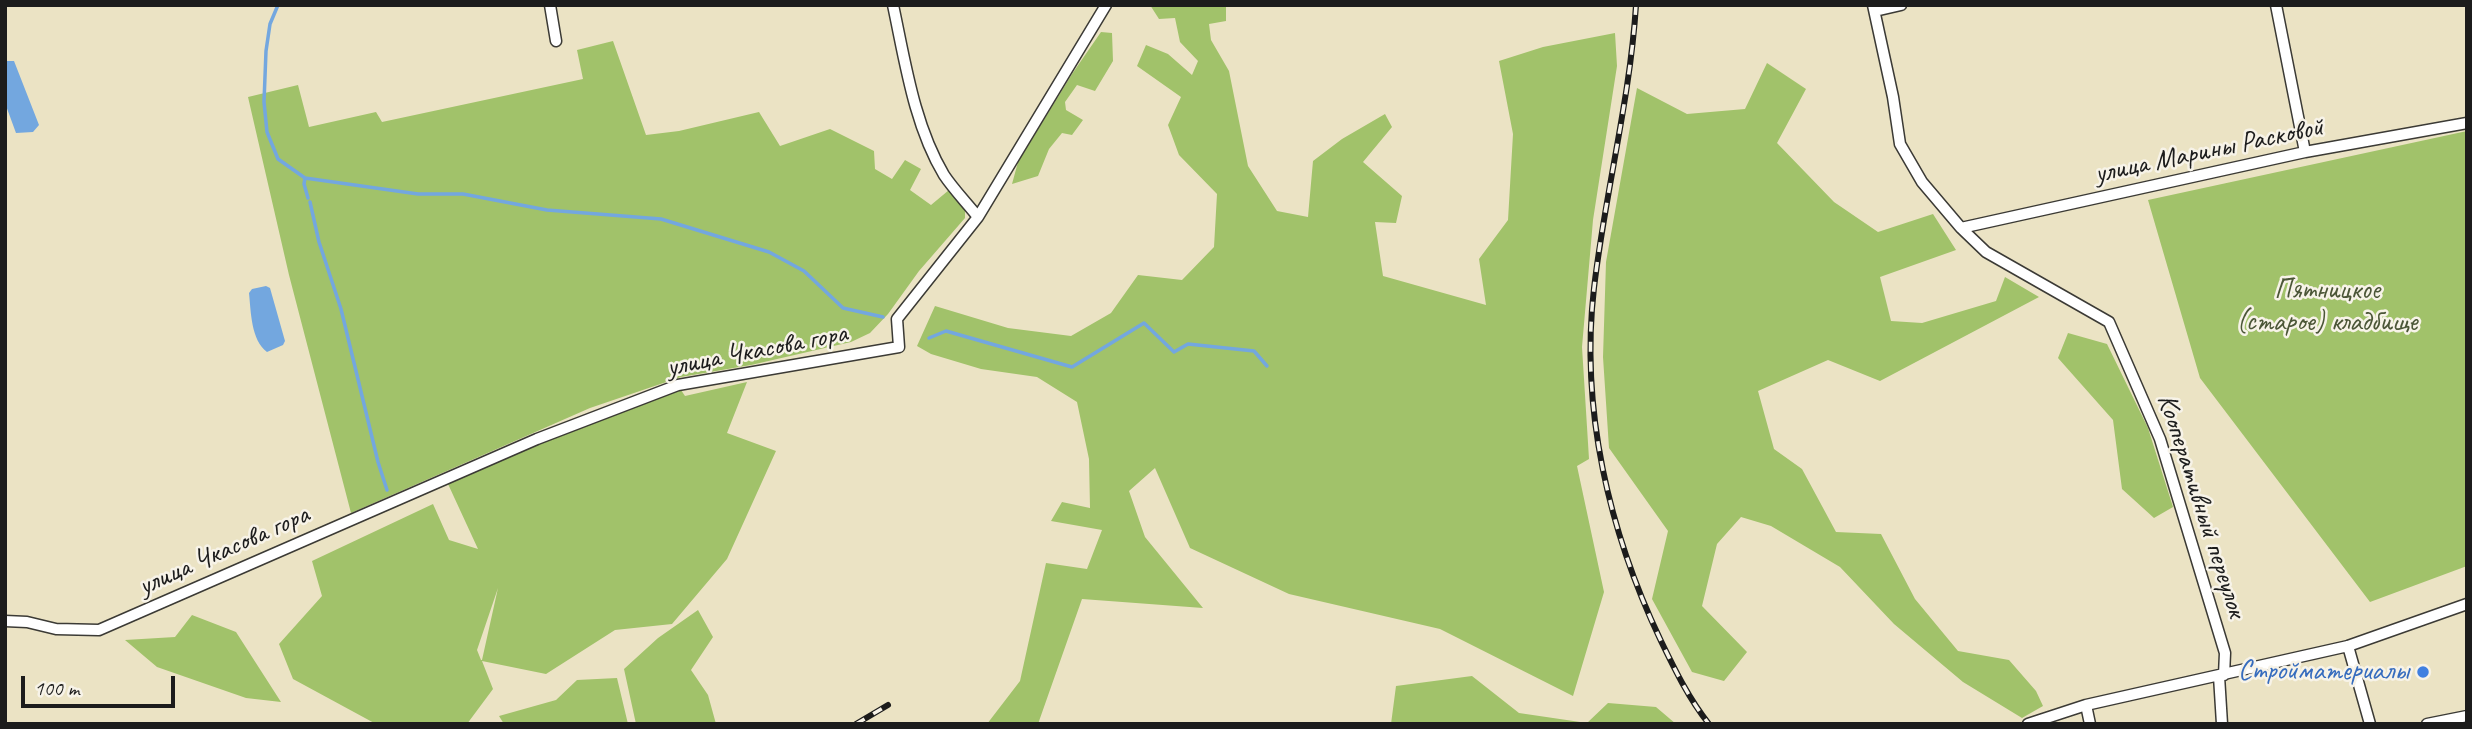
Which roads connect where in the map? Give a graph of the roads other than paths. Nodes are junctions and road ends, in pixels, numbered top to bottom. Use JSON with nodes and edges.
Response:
{"nodes":[{"id":1,"x":550,"y":5,"type":"edge"},
{"id":2,"x":893,"y":5,"type":"edge"},
{"id":3,"x":1106,"y":5,"type":"edge"},
{"id":4,"x":1901,"y":5,"type":"edge"},
{"id":5,"x":2276,"y":5,"type":"edge"},
{"id":6,"x":1874,"y":8,"type":"edge"},
{"id":7,"x":556,"y":41,"type":"dead end"},
{"id":8,"x":2467,"y":123,"type":"edge"},
{"id":9,"x":2305,"y":152,"type":"junction"},
{"id":10,"x":978,"y":217,"type":"junction"},
{"id":11,"x":1961,"y":228,"type":"junction"},
{"id":12,"x":2467,"y":604,"type":"edge"},
{"id":13,"x":5,"y":621,"type":"edge"},
{"id":14,"x":2348,"y":646,"type":"junction"},
{"id":15,"x":2221,"y":676,"type":"junction"},
{"id":16,"x":2086,"y":705,"type":"junction"},
{"id":17,"x":2467,"y":716,"type":"edge"},
{"id":18,"x":2028,"y":724,"type":"edge"},
{"id":19,"x":2090,"y":724,"type":"edge"},
{"id":20,"x":2222,"y":724,"type":"edge"},
{"id":21,"x":2370,"y":724,"type":"edge"},
{"id":22,"x":2427,"y":724,"type":"edge"}],
"edges":[{"from":1,"to":7,"type":"street"},
{"from":2,"to":10,"type":"street"},
{"from":3,"to":10,"type":"street","name":"улица Чкасова гора"},
{"from":4,"to":6,"type":"street"},
{"from":5,"to":9,"type":"street"},
{"from":6,"to":11,"type":"street","name":"Кооперативный переулок"},
{"from":8,"to":9,"type":"street","name":"улица Марины Расковой"},
{"from":9,"to":11,"type":"street","name":"улица Марины Расковой"},
{"from":10,"to":13,"type":"street","name":"улица Чкасова гора"},
{"from":11,"to":15,"type":"street","name":"Кооперативный переулок"},
{"from":12,"to":14,"type":"street"},
{"from":14,"to":15,"type":"street"},
{"from":14,"to":21,"type":"street"},
{"from":15,"to":16,"type":"street"},
{"from":15,"to":20,"type":"street","name":"Кооперативный переулок"},
{"from":16,"to":18,"type":"street"},
{"from":16,"to":19,"type":"street"},
{"from":17,"to":22,"type":"street"}]}
